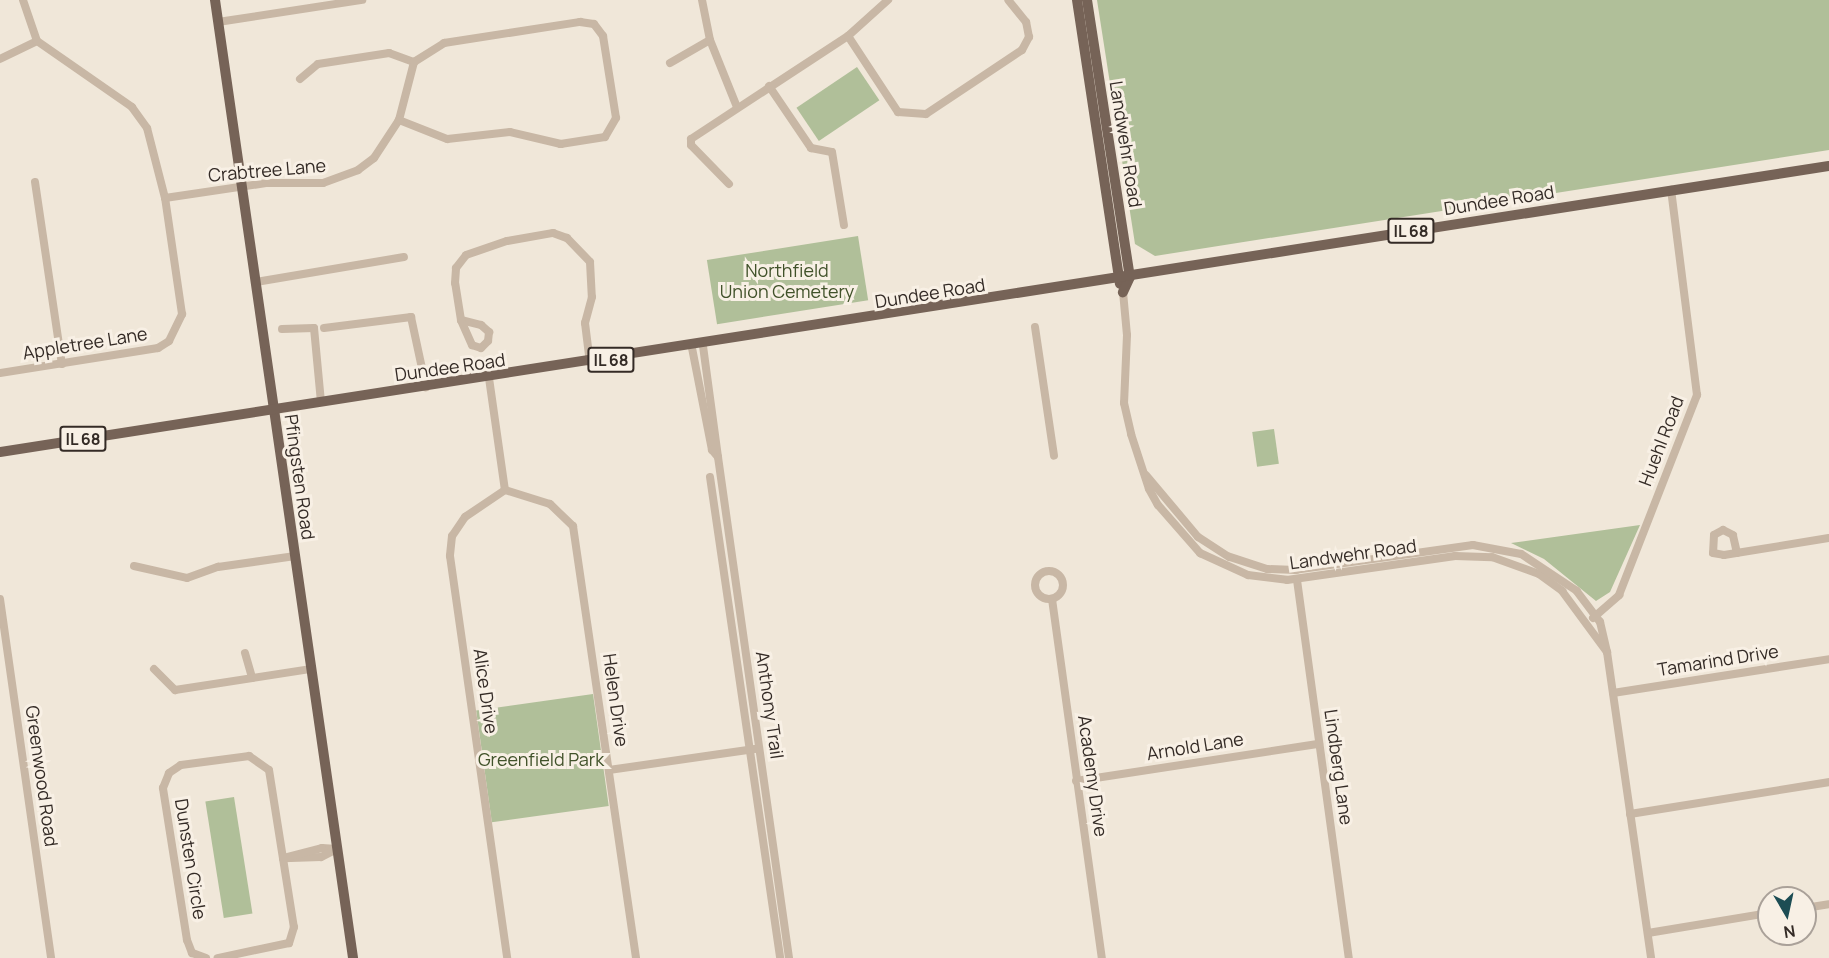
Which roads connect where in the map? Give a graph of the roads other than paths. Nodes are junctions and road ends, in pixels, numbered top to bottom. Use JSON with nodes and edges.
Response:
{"nodes":[{"id":1,"x":23,"y":0,"type":"edge"},
{"id":2,"x":215,"y":0,"type":"edge"},
{"id":3,"x":359,"y":0,"type":"edge"},
{"id":4,"x":702,"y":0,"type":"edge"},
{"id":5,"x":888,"y":0,"type":"edge"},
{"id":6,"x":1008,"y":0,"type":"edge"},
{"id":7,"x":1077,"y":0,"type":"edge"},
{"id":8,"x":1087,"y":0,"type":"edge"},
{"id":9,"x":218,"y":22,"type":"junction"},
{"id":10,"x":848,"y":36,"type":"junction"},
{"id":11,"x":710,"y":40,"type":"junction"},
{"id":12,"x":37,"y":41,"type":"junction"},
{"id":13,"x":0,"y":60,"type":"edge"},
{"id":14,"x":414,"y":62,"type":"junction"},
{"id":15,"x":670,"y":63,"type":"dead end"},
{"id":16,"x":300,"y":79,"type":"dead end"},
{"id":17,"x":769,"y":86,"type":"junction"},
{"id":18,"x":737,"y":107,"type":"junction"},
{"id":19,"x":399,"y":120,"type":"junction"},
{"id":20,"x":1829,"y":166,"type":"edge"},
{"id":21,"x":35,"y":182,"type":"dead end"},
{"id":22,"x":729,"y":184,"type":"dead end"},
{"id":23,"x":242,"y":186,"type":"junction"},
{"id":24,"x":1671,"y":189,"type":"junction"},
{"id":25,"x":165,"y":198,"type":"junction"},
{"id":26,"x":844,"y":225,"type":"dead end"},
{"id":27,"x":404,"y":257,"type":"dead end"},
{"id":28,"x":1130,"y":277,"type":"junction"},
{"id":29,"x":1117,"y":279,"type":"junction"},
{"id":30,"x":255,"y":282,"type":"junction"},
{"id":31,"x":1123,"y":292,"type":"junction"},
{"id":32,"x":461,"y":320,"type":"dead end"},
{"id":33,"x":1035,"y":327,"type":"dead end"},
{"id":34,"x":324,"y":328,"type":"dead end"},
{"id":35,"x":282,"y":329,"type":"dead end"},
{"id":36,"x":698,"y":347,"type":"junction"},
{"id":37,"x":590,"y":363,"type":"junction"},
{"id":38,"x":62,"y":364,"type":"junction"},
{"id":39,"x":0,"y":373,"type":"edge"},
{"id":40,"x":489,"y":378,"type":"junction"},
{"id":41,"x":426,"y":387,"type":"junction"},
{"id":42,"x":321,"y":402,"type":"junction"},
{"id":43,"x":274,"y":408,"type":"junction"},
{"id":44,"x":0,"y":452,"type":"edge"},
{"id":45,"x":1054,"y":456,"type":"dead end"},
{"id":46,"x":1146,"y":475,"type":"junction"},
{"id":47,"x":710,"y":477,"type":"dead end"},
{"id":48,"x":505,"y":490,"type":"junction"},
{"id":49,"x":1829,"y":538,"type":"edge"},
{"id":50,"x":732,"y":540,"type":"junction"},
{"id":51,"x":720,"y":542,"type":"junction"},
{"id":52,"x":1737,"y":553,"type":"dead end"},
{"id":53,"x":295,"y":556,"type":"junction"},
{"id":54,"x":134,"y":566,"type":"dead end"},
{"id":55,"x":1297,"y":580,"type":"junction"},
{"id":56,"x":0,"y":599,"type":"edge"},
{"id":57,"x":1052,"y":599,"type":"dead end"},
{"id":58,"x":1592,"y":619,"type":"junction"},
{"id":59,"x":245,"y":653,"type":"dead end"},
{"id":60,"x":1829,"y":659,"type":"edge"},
{"id":61,"x":154,"y":669,"type":"dead end"},
{"id":62,"x":311,"y":669,"type":"junction"},
{"id":63,"x":252,"y":678,"type":"junction"},
{"id":64,"x":1613,"y":693,"type":"junction"},
{"id":65,"x":1319,"y":744,"type":"junction"},
{"id":66,"x":759,"y":748,"type":"junction"},
{"id":67,"x":750,"y":750,"type":"junction"},
{"id":68,"x":609,"y":770,"type":"junction"},
{"id":69,"x":1076,"y":781,"type":"junction"},
{"id":70,"x":1829,"y":782,"type":"edge"},
{"id":71,"x":1630,"y":814,"type":"junction"},
{"id":72,"x":337,"y":849,"type":"junction"},
{"id":73,"x":283,"y":858,"type":"junction"},
{"id":74,"x":1757,"y":915,"type":"edge"},
{"id":75,"x":1648,"y":933,"type":"junction"},
{"id":76,"x":51,"y":958,"type":"edge"},
{"id":77,"x":206,"y":958,"type":"edge"},
{"id":78,"x":218,"y":958,"type":"edge"},
{"id":79,"x":353,"y":958,"type":"edge"},
{"id":80,"x":507,"y":958,"type":"edge"},
{"id":81,"x":636,"y":958,"type":"edge"},
{"id":82,"x":780,"y":958,"type":"edge"},
{"id":83,"x":789,"y":958,"type":"edge"},
{"id":84,"x":1102,"y":958,"type":"edge"},
{"id":85,"x":1349,"y":958,"type":"edge"},
{"id":86,"x":1651,"y":958,"type":"edge"}],
"edges":[{"from":1,"to":12,"type":"street"},
{"from":2,"to":9,"type":"main road","name":"Pfingsten Road"},
{"from":3,"to":9,"type":"street"},
{"from":4,"to":11,"type":"street"},
{"from":5,"to":10,"type":"street"},
{"from":6,"to":10,"type":"street"},
{"from":7,"to":29,"type":"main road","name":"Landwehr Road"},
{"from":8,"to":28,"type":"main road","name":"Landwehr Road"},
{"from":9,"to":23,"type":"main road","name":"Pfingsten Road"},
{"from":10,"to":17,"type":"street"},
{"from":11,"to":15,"type":"street"},
{"from":11,"to":18,"type":"street"},
{"from":12,"to":13,"type":"street"},
{"from":12,"to":25,"type":"street"},
{"from":14,"to":16,"type":"street"},
{"from":14,"to":19,"type":"street","name":"Crabtree Lane"},
{"from":14,"to":19,"type":"street"},
{"from":17,"to":18,"type":"street"},
{"from":17,"to":26,"type":"street"},
{"from":18,"to":22,"type":"street"},
{"from":19,"to":23,"type":"street","name":"Crabtree Lane"},
{"from":20,"to":24,"type":"main road","name":"Dundee Road","number":"IL 68"},
{"from":21,"to":38,"type":"street"},
{"from":23,"to":25,"type":"street","name":"Crabtree Lane"},
{"from":23,"to":30,"type":"main road","name":"Pfingsten Road"},
{"from":24,"to":28,"type":"main road","name":"Dundee Road","number":"IL 68"},
{"from":24,"to":58,"type":"street","name":"Huehl Road"},
{"from":25,"to":38,"type":"street","name":"Appletree Lane"},
{"from":27,"to":30,"type":"street"},
{"from":28,"to":29,"type":"main road","name":"Dundee Road","number":"IL 68"},
{"from":28,"to":31,"type":"main road"},
{"from":29,"to":31,"type":"main road","name":"Landwehr Road"},
{"from":29,"to":36,"type":"main road","name":"Dundee Road","number":"IL 68"},
{"from":30,"to":43,"type":"main road","name":"Pfingsten Road"},
{"from":31,"to":46,"type":"street","name":"Landwehr Road"},
{"from":32,"to":37,"type":"street"},
{"from":33,"to":45,"type":"street"},
{"from":34,"to":41,"type":"street"},
{"from":35,"to":42,"type":"street"},
{"from":36,"to":37,"type":"main road","name":"Dundee Road","number":"IL 68"},
{"from":36,"to":50,"type":"street","name":"Anthony Trail"},
{"from":37,"to":40,"type":"main road","name":"Dundee Road","number":"IL 68"},
{"from":38,"to":39,"type":"street","name":"Appletree Lane"},
{"from":40,"to":41,"type":"main road","name":"Dundee Road","number":"IL 68"},
{"from":40,"to":48,"type":"street"},
{"from":41,"to":42,"type":"main road","name":"Dundee Road","number":"IL 68"},
{"from":42,"to":43,"type":"main road","name":"Dundee Road","number":"IL 68"},
{"from":43,"to":44,"type":"main road","name":"Dundee Road","number":"IL 68"},
{"from":43,"to":53,"type":"main road","name":"Pfingsten Road"},
{"from":46,"to":55,"type":"street","name":"Landwehr Road"},
{"from":46,"to":58,"type":"street","name":"Landwehr Road"},
{"from":47,"to":51,"type":"street","name":"Anthony Trail"},
{"from":48,"to":68,"type":"street","name":"Helen Drive"},
{"from":48,"to":80,"type":"street","name":"Alice Drive"},
{"from":49,"to":52,"type":"street"},
{"from":50,"to":51,"type":"street"},
{"from":50,"to":66,"type":"street","name":"Anthony Trail"},
{"from":51,"to":67,"type":"street","name":"Anthony Trail"},
{"from":53,"to":54,"type":"street"},
{"from":53,"to":62,"type":"main road","name":"Pfingsten Road"},
{"from":55,"to":58,"type":"street","name":"Landwehr Road"},
{"from":55,"to":65,"type":"street","name":"Lindberg Lane"},
{"from":56,"to":76,"type":"street","name":"Greenwood Road"},
{"from":57,"to":69,"type":"street","name":"Academy Drive"},
{"from":58,"to":64,"type":"street"},
{"from":59,"to":63,"type":"street"},
{"from":60,"to":64,"type":"street","name":"Tamarind Drive"},
{"from":61,"to":63,"type":"street"},
{"from":62,"to":63,"type":"street"},
{"from":62,"to":72,"type":"main road","name":"Pfingsten Road"},
{"from":64,"to":71,"type":"street"},
{"from":65,"to":69,"type":"street","name":"Arnold Lane"},
{"from":65,"to":85,"type":"street","name":"Lindberg Lane"},
{"from":66,"to":67,"type":"street"},
{"from":66,"to":83,"type":"street","name":"Anthony Trail"},
{"from":67,"to":68,"type":"street"},
{"from":67,"to":82,"type":"street","name":"Anthony Trail"},
{"from":68,"to":81,"type":"street","name":"Helen Drive"},
{"from":69,"to":84,"type":"street","name":"Academy Drive"},
{"from":70,"to":71,"type":"street"},
{"from":71,"to":75,"type":"street"},
{"from":72,"to":73,"type":"street"},
{"from":72,"to":79,"type":"main road","name":"Pfingsten Road"},
{"from":73,"to":77,"type":"street","name":"Dunsten Circle"},
{"from":73,"to":78,"type":"street","name":"Dunsten Circle"},
{"from":74,"to":75,"type":"street"},
{"from":75,"to":86,"type":"street"}]}
